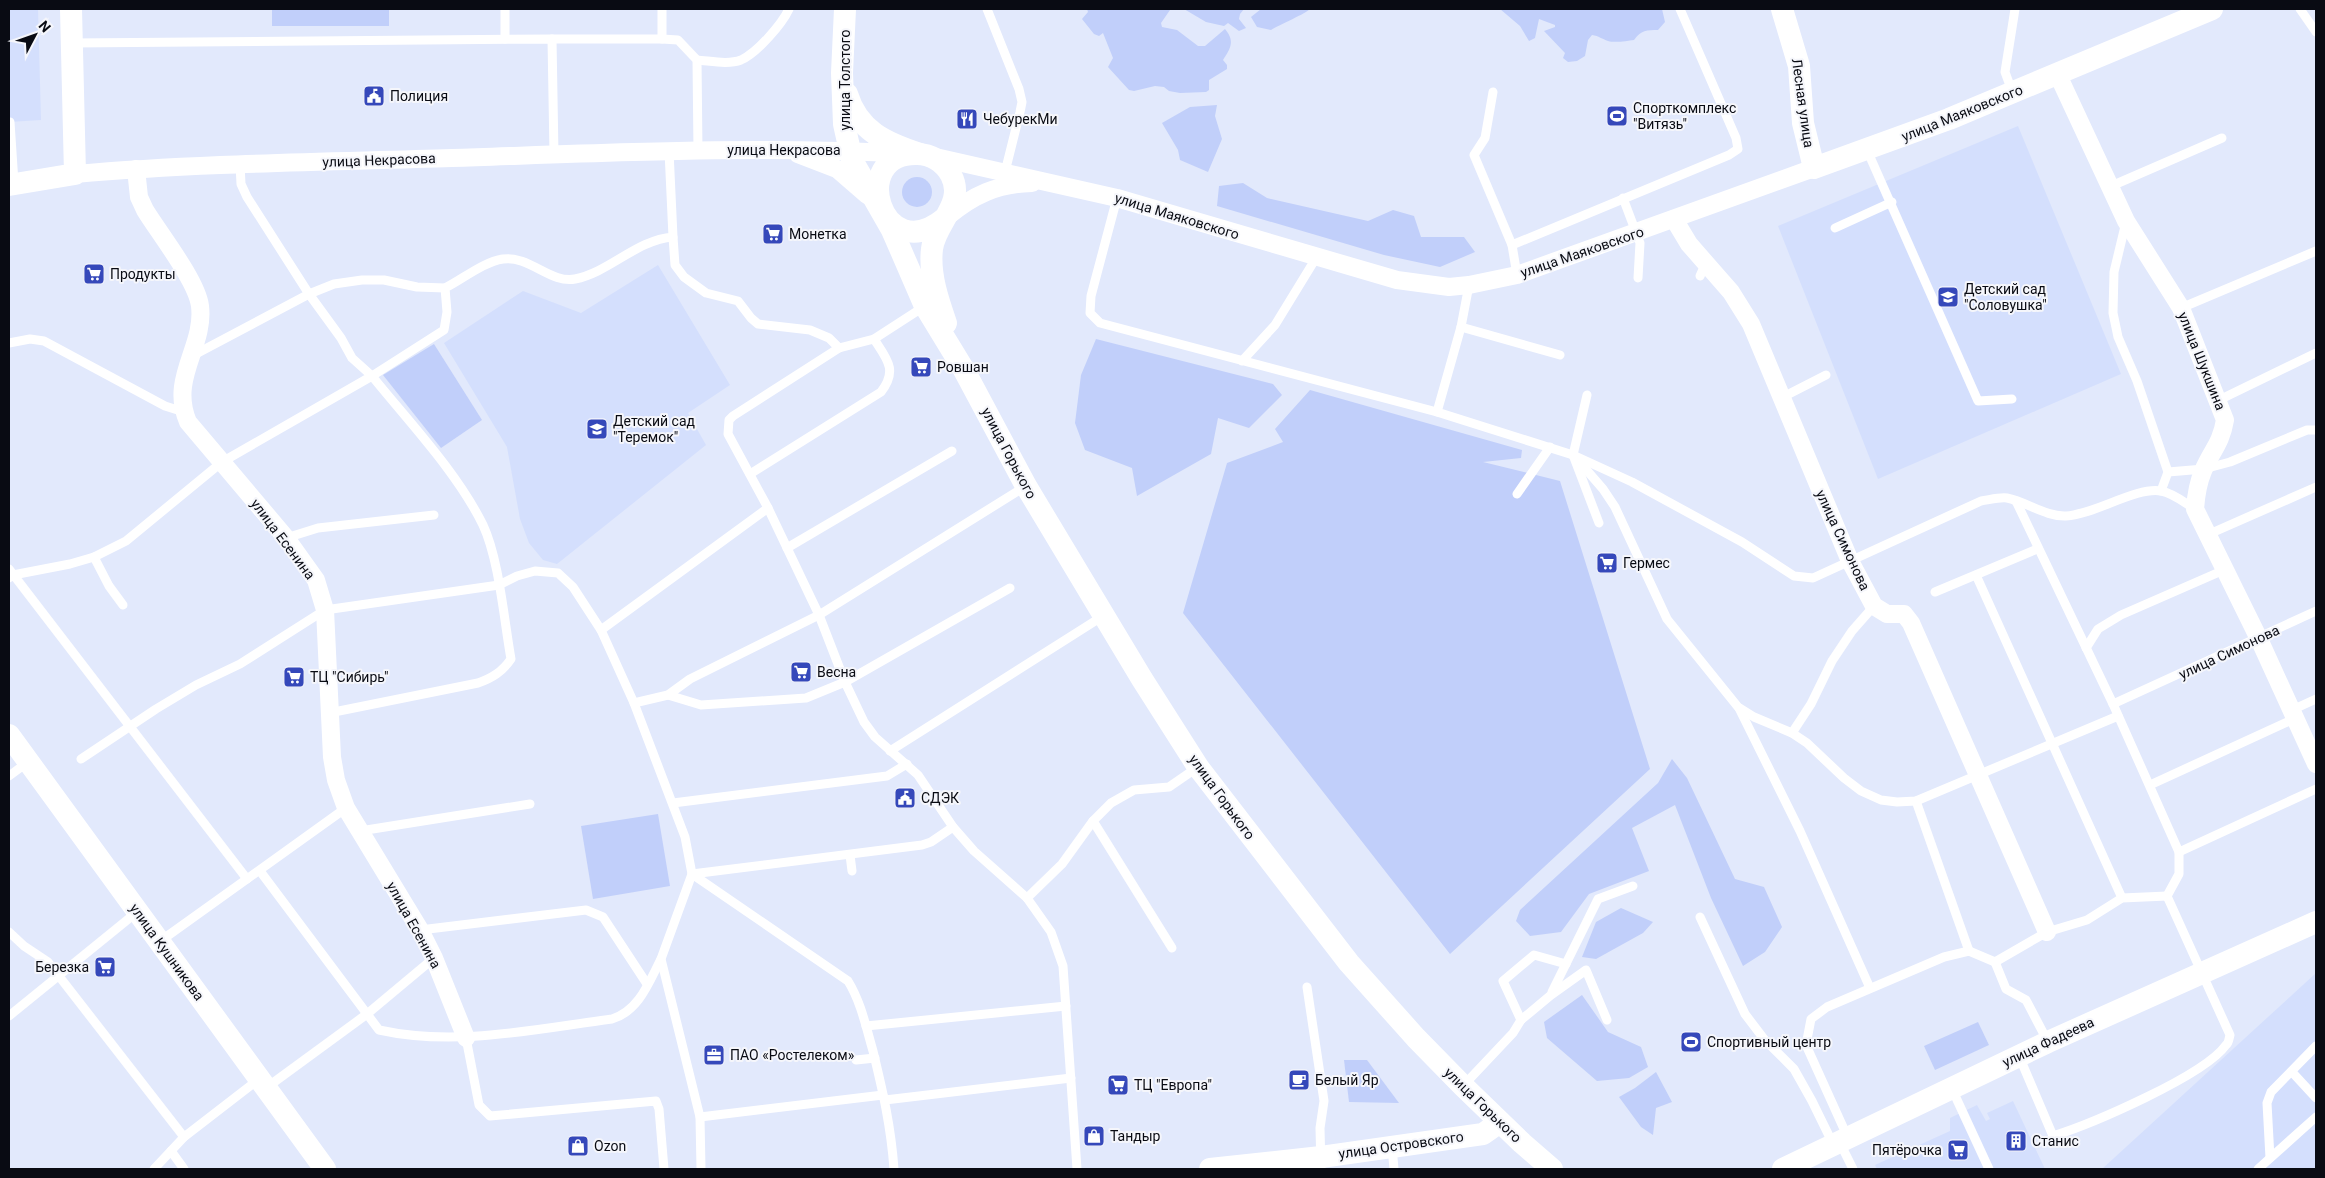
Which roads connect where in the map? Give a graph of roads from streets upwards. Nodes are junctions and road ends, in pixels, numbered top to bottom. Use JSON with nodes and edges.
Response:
{"nodes":[{"id":1,"x":71,"y":9,"type":"edge"},
{"id":2,"x":845,"y":9,"type":"edge"},
{"id":3,"x":1782,"y":9,"type":"edge"},
{"id":4,"x":2212,"y":9,"type":"edge"},
{"id":5,"x":2188,"y":13,"type":"edge"},
{"id":6,"x":842,"y":73,"type":"junction"},
{"id":7,"x":2058,"y":75,"type":"junction"},
{"id":8,"x":786,"y":150,"type":"junction"},
{"id":9,"x":849,"y":150,"type":"junction"},
{"id":10,"x":920,"y":154,"type":"junction"},
{"id":11,"x":1814,"y":168,"type":"junction"},
{"id":12,"x":136,"y":169,"type":"junction"},
{"id":13,"x":75,"y":174,"type":"junction"},
{"id":14,"x":1057,"y":183,"type":"junction"},
{"id":15,"x":11,"y":184,"type":"edge"},
{"id":16,"x":882,"y":212,"type":"junction"},
{"id":17,"x":945,"y":218,"type":"junction"},
{"id":18,"x":1674,"y":219,"type":"junction"},
{"id":19,"x":964,"y":370,"type":"junction"},
{"id":20,"x":9,"y":734,"type":"edge"},
{"id":21,"x":2316,"y":764,"type":"edge"},
{"id":22,"x":2316,"y":922,"type":"edge"},
{"id":23,"x":2047,"y":932,"type":"road end"},
{"id":24,"x":466,"y":1038,"type":"road end"},
{"id":25,"x":1500,"y":1122,"type":"junction"},
{"id":26,"x":1321,"y":1163,"type":"edge"},
{"id":27,"x":325,"y":1169,"type":"edge"},
{"id":28,"x":1210,"y":1169,"type":"edge"},
{"id":29,"x":1552,"y":1169,"type":"edge"},
{"id":30,"x":1783,"y":1169,"type":"edge"}],
"edges":[{"from":1,"to":13,"type":"street"},
{"from":2,"to":6,"type":"street","name":"улица Толстого"},
{"from":3,"to":11,"type":"street","name":"Лесная улица"},
{"from":4,"to":5,"type":"street","name":"улица Маяковского"},
{"from":5,"to":7,"type":"street","name":"улица Маяковского"},
{"from":6,"to":9,"type":"street","name":"улица Толстого"},
{"from":6,"to":10,"type":"street"},
{"from":7,"to":11,"type":"street","name":"улица Маяковского"},
{"from":7,"to":21,"type":"street","name":"улица Шукшина"},
{"from":8,"to":9,"type":"street","name":"улица Некрасова"},
{"from":8,"to":12,"type":"street","name":"улица Некрасова"},
{"from":8,"to":16,"type":"street"},
{"from":9,"to":10,"type":"street","name":"улица Некрасова"},
{"from":9,"to":16,"type":"street","name":"улица Толстого"},
{"from":10,"to":14,"type":"street","name":"улица Маяковского"},
{"from":10,"to":16,"type":"street"},
{"from":10,"to":17,"type":"street"},
{"from":11,"to":18,"type":"street","name":"улица Маяковского"},
{"from":12,"to":13,"type":"street","name":"улица Некрасова"},
{"from":12,"to":24,"type":"street","name":"улица Есенина"},
{"from":13,"to":15,"type":"street"},
{"from":14,"to":17,"type":"street"},
{"from":14,"to":18,"type":"street","name":"улица Маяковского"},
{"from":16,"to":17,"type":"street"},
{"from":16,"to":19,"type":"street","name":"улица Горького"},
{"from":17,"to":19,"type":"street","name":"улица Горького"},
{"from":18,"to":23,"type":"street","name":"улица Симонова"},
{"from":19,"to":25,"type":"street","name":"улица Горького"},
{"from":20,"to":27,"type":"street","name":"улица Кушникова"},
{"from":22,"to":30,"type":"street","name":"улица Фадеева"},
{"from":25,"to":26,"type":"street","name":"улица Островского"},
{"from":25,"to":29,"type":"street","name":"улица Горького"},
{"from":26,"to":28,"type":"street","name":"улица Островского"}]}
